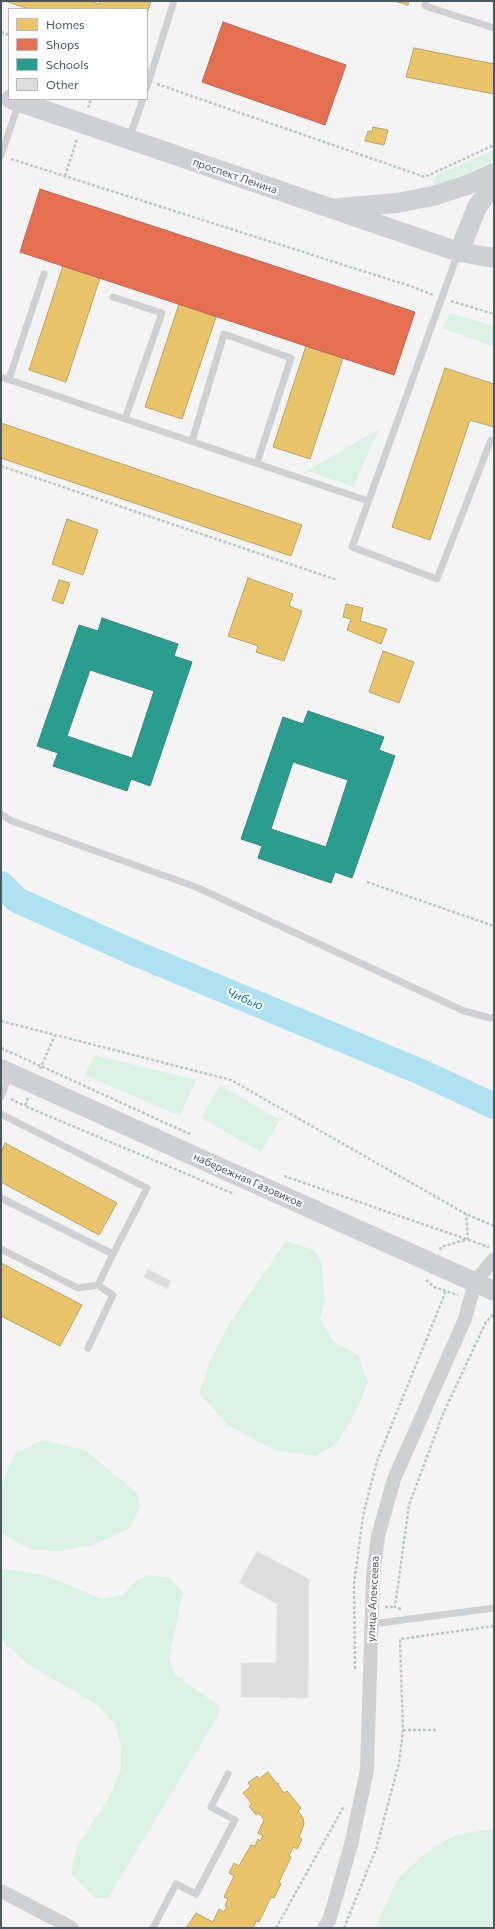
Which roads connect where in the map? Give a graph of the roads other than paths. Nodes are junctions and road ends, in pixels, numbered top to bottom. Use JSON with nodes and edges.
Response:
{"nodes":[{"id":1,"x":174,"y":1,"type":"edge"},
{"id":2,"x":426,"y":1,"type":"edge"},
{"id":3,"x":494,"y":28,"type":"edge"},
{"id":4,"x":148,"y":84,"type":"edge"},
{"id":5,"x":10,"y":100,"type":"edge"},
{"id":6,"x":13,"y":100,"type":"edge"},
{"id":7,"x":143,"y":100,"type":"edge"},
{"id":8,"x":129,"y":140,"type":"junction"},
{"id":9,"x":4,"y":157,"type":"edge"},
{"id":10,"x":494,"y":173,"type":"edge"},
{"id":11,"x":494,"y":183,"type":"edge"},
{"id":12,"x":333,"y":209,"type":"junction"},
{"id":13,"x":459,"y":252,"type":"junction"},
{"id":14,"x":494,"y":258,"type":"edge"},
{"id":15,"x":494,"y":272,"type":"edge"},
{"id":16,"x":44,"y":274,"type":"dead end"},
{"id":17,"x":113,"y":297,"type":"dead end"},
{"id":18,"x":1,"y":377,"type":"edge"},
{"id":19,"x":9,"y":379,"type":"junction"},
{"id":20,"x":125,"y":419,"type":"junction"},
{"id":21,"x":192,"y":441,"type":"junction"},
{"id":22,"x":494,"y":441,"type":"edge"},
{"id":23,"x":257,"y":463,"type":"junction"},
{"id":24,"x":368,"y":501,"type":"junction"},
{"id":25,"x":1,"y":814,"type":"edge"},
{"id":26,"x":494,"y":1017,"type":"edge"},
{"id":27,"x":5,"y":1071,"type":"edge"},
{"id":28,"x":1,"y":1096,"type":"edge"},
{"id":29,"x":1,"y":1114,"type":"edge"},
{"id":30,"x":1,"y":1198,"type":"edge"},
{"id":31,"x":1,"y":1249,"type":"edge"},
{"id":32,"x":113,"y":1254,"type":"junction"},
{"id":33,"x":494,"y":1259,"type":"edge"},
{"id":34,"x":475,"y":1282,"type":"junction"},
{"id":35,"x":98,"y":1285,"type":"junction"},
{"id":36,"x":494,"y":1291,"type":"edge"},
{"id":37,"x":88,"y":1348,"type":"dead end"},
{"id":38,"x":494,"y":1608,"type":"edge"},
{"id":39,"x":372,"y":1624,"type":"junction"},
{"id":40,"x":228,"y":1774,"type":"dead end"},
{"id":41,"x":1,"y":1891,"type":"edge"},
{"id":42,"x":72,"y":1928,"type":"edge"},
{"id":43,"x":153,"y":1928,"type":"edge"},
{"id":44,"x":324,"y":1928,"type":"edge"}],
"edges":[{"from":1,"to":4,"type":"lane"},
{"from":2,"to":3,"type":"lane"},
{"from":5,"to":9,"type":"lane"},
{"from":6,"to":8,"type":"main road","name":"проспект Ленина"},
{"from":7,"to":8,"type":"lane"},
{"from":8,"to":12,"type":"main road","name":"проспект Ленина"},
{"from":10,"to":12,"type":"main road"},
{"from":11,"to":13,"type":"main road"},
{"from":12,"to":13,"type":"main road","name":"проспект Ленина"},
{"from":13,"to":14,"type":"main road","name":"проспект Ленина"},
{"from":13,"to":15,"type":"main road","name":"проспект Ленина"},
{"from":13,"to":24,"type":"lane"},
{"from":16,"to":19,"type":"lane"},
{"from":17,"to":20,"type":"lane"},
{"from":18,"to":19,"type":"lane"},
{"from":19,"to":20,"type":"lane"},
{"from":20,"to":21,"type":"lane"},
{"from":21,"to":23,"type":"lane"},
{"from":21,"to":23,"type":"lane"},
{"from":22,"to":24,"type":"lane"},
{"from":23,"to":24,"type":"lane"},
{"from":25,"to":26,"type":"lane"},
{"from":27,"to":28,"type":"lane"},
{"from":27,"to":34,"type":"main road","name":"набережная Газовиков"},
{"from":29,"to":32,"type":"lane"},
{"from":30,"to":32,"type":"lane"},
{"from":31,"to":35,"type":"lane"},
{"from":32,"to":35,"type":"lane"},
{"from":33,"to":34,"type":"street"},
{"from":34,"to":36,"type":"main road","name":"набережная Газовиков"},
{"from":34,"to":39,"type":"street","name":"улица Алексеева"},
{"from":35,"to":37,"type":"lane"},
{"from":38,"to":39,"type":"lane"},
{"from":39,"to":44,"type":"street","name":"улица Алексеева"},
{"from":40,"to":43,"type":"lane"},
{"from":41,"to":42,"type":"street"}]}
